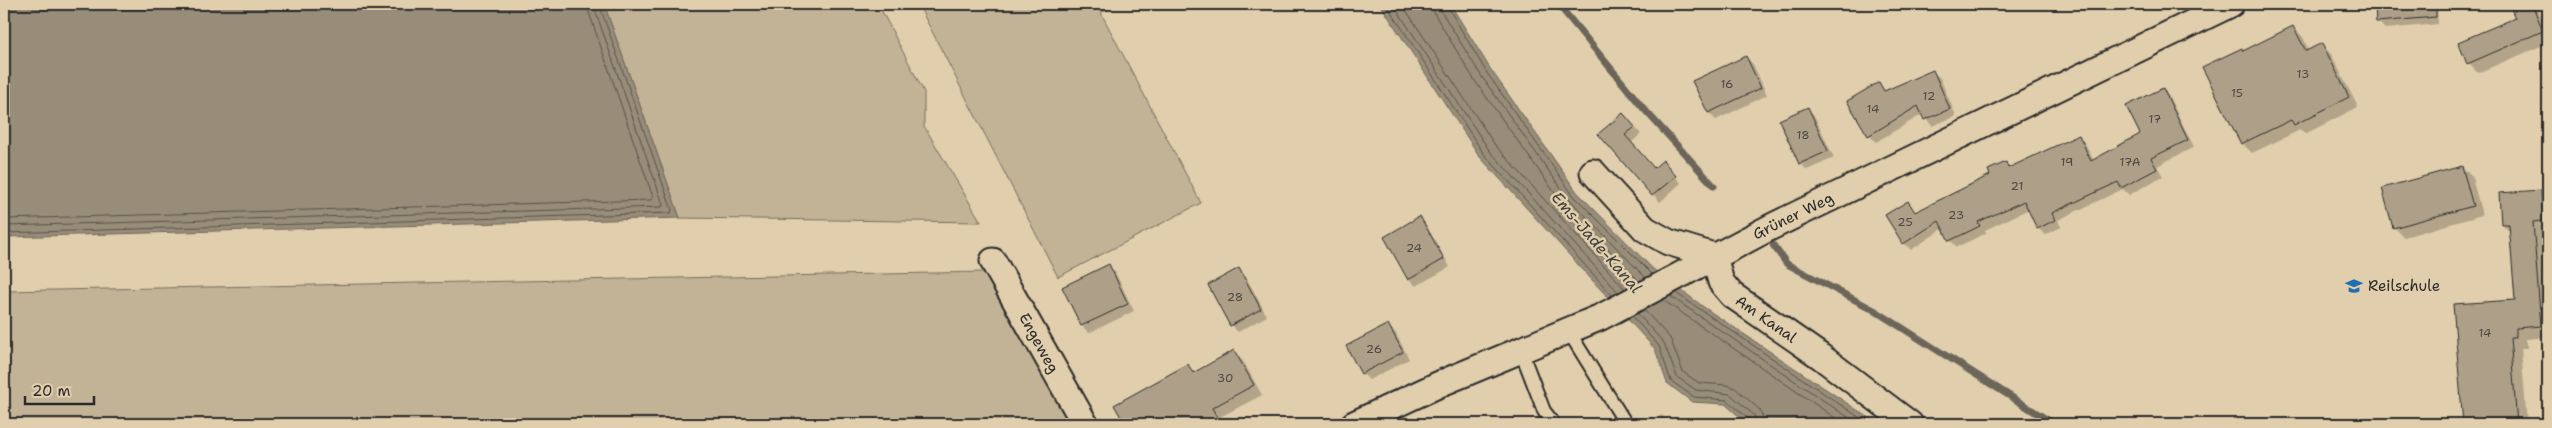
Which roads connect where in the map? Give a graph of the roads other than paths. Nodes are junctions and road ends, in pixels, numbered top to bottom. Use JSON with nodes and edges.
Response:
{"nodes":[{"id":1,"x":2230,"y":4,"type":"edge"},
{"id":2,"x":1593,"y":172,"type":"dead end"},
{"id":3,"x":1714,"y":256,"type":"junction"},
{"id":4,"x":993,"y":261,"type":"dead end"},
{"id":5,"x":1569,"y":332,"type":"junction"},
{"id":6,"x":1521,"y":351,"type":"junction"},
{"id":7,"x":1085,"y":424,"type":"edge"},
{"id":8,"x":1354,"y":424,"type":"edge"},
{"id":9,"x":1554,"y":424,"type":"edge"},
{"id":10,"x":1626,"y":424,"type":"edge"},
{"id":11,"x":1910,"y":424,"type":"edge"}],
"edges":[{"from":1,"to":3,"type":"street","name":"Grüner Weg"},
{"from":2,"to":3,"type":"street"},
{"from":3,"to":5,"type":"street","name":"Grüner Weg"},
{"from":3,"to":11,"type":"street","name":"Am Kanal"},
{"from":4,"to":7,"type":"street","name":"Engeweg"},
{"from":5,"to":6,"type":"street","name":"Grüner Weg"},
{"from":5,"to":10,"type":"lane"},
{"from":6,"to":8,"type":"street","name":"Grüner Weg"},
{"from":6,"to":9,"type":"lane"}]}
